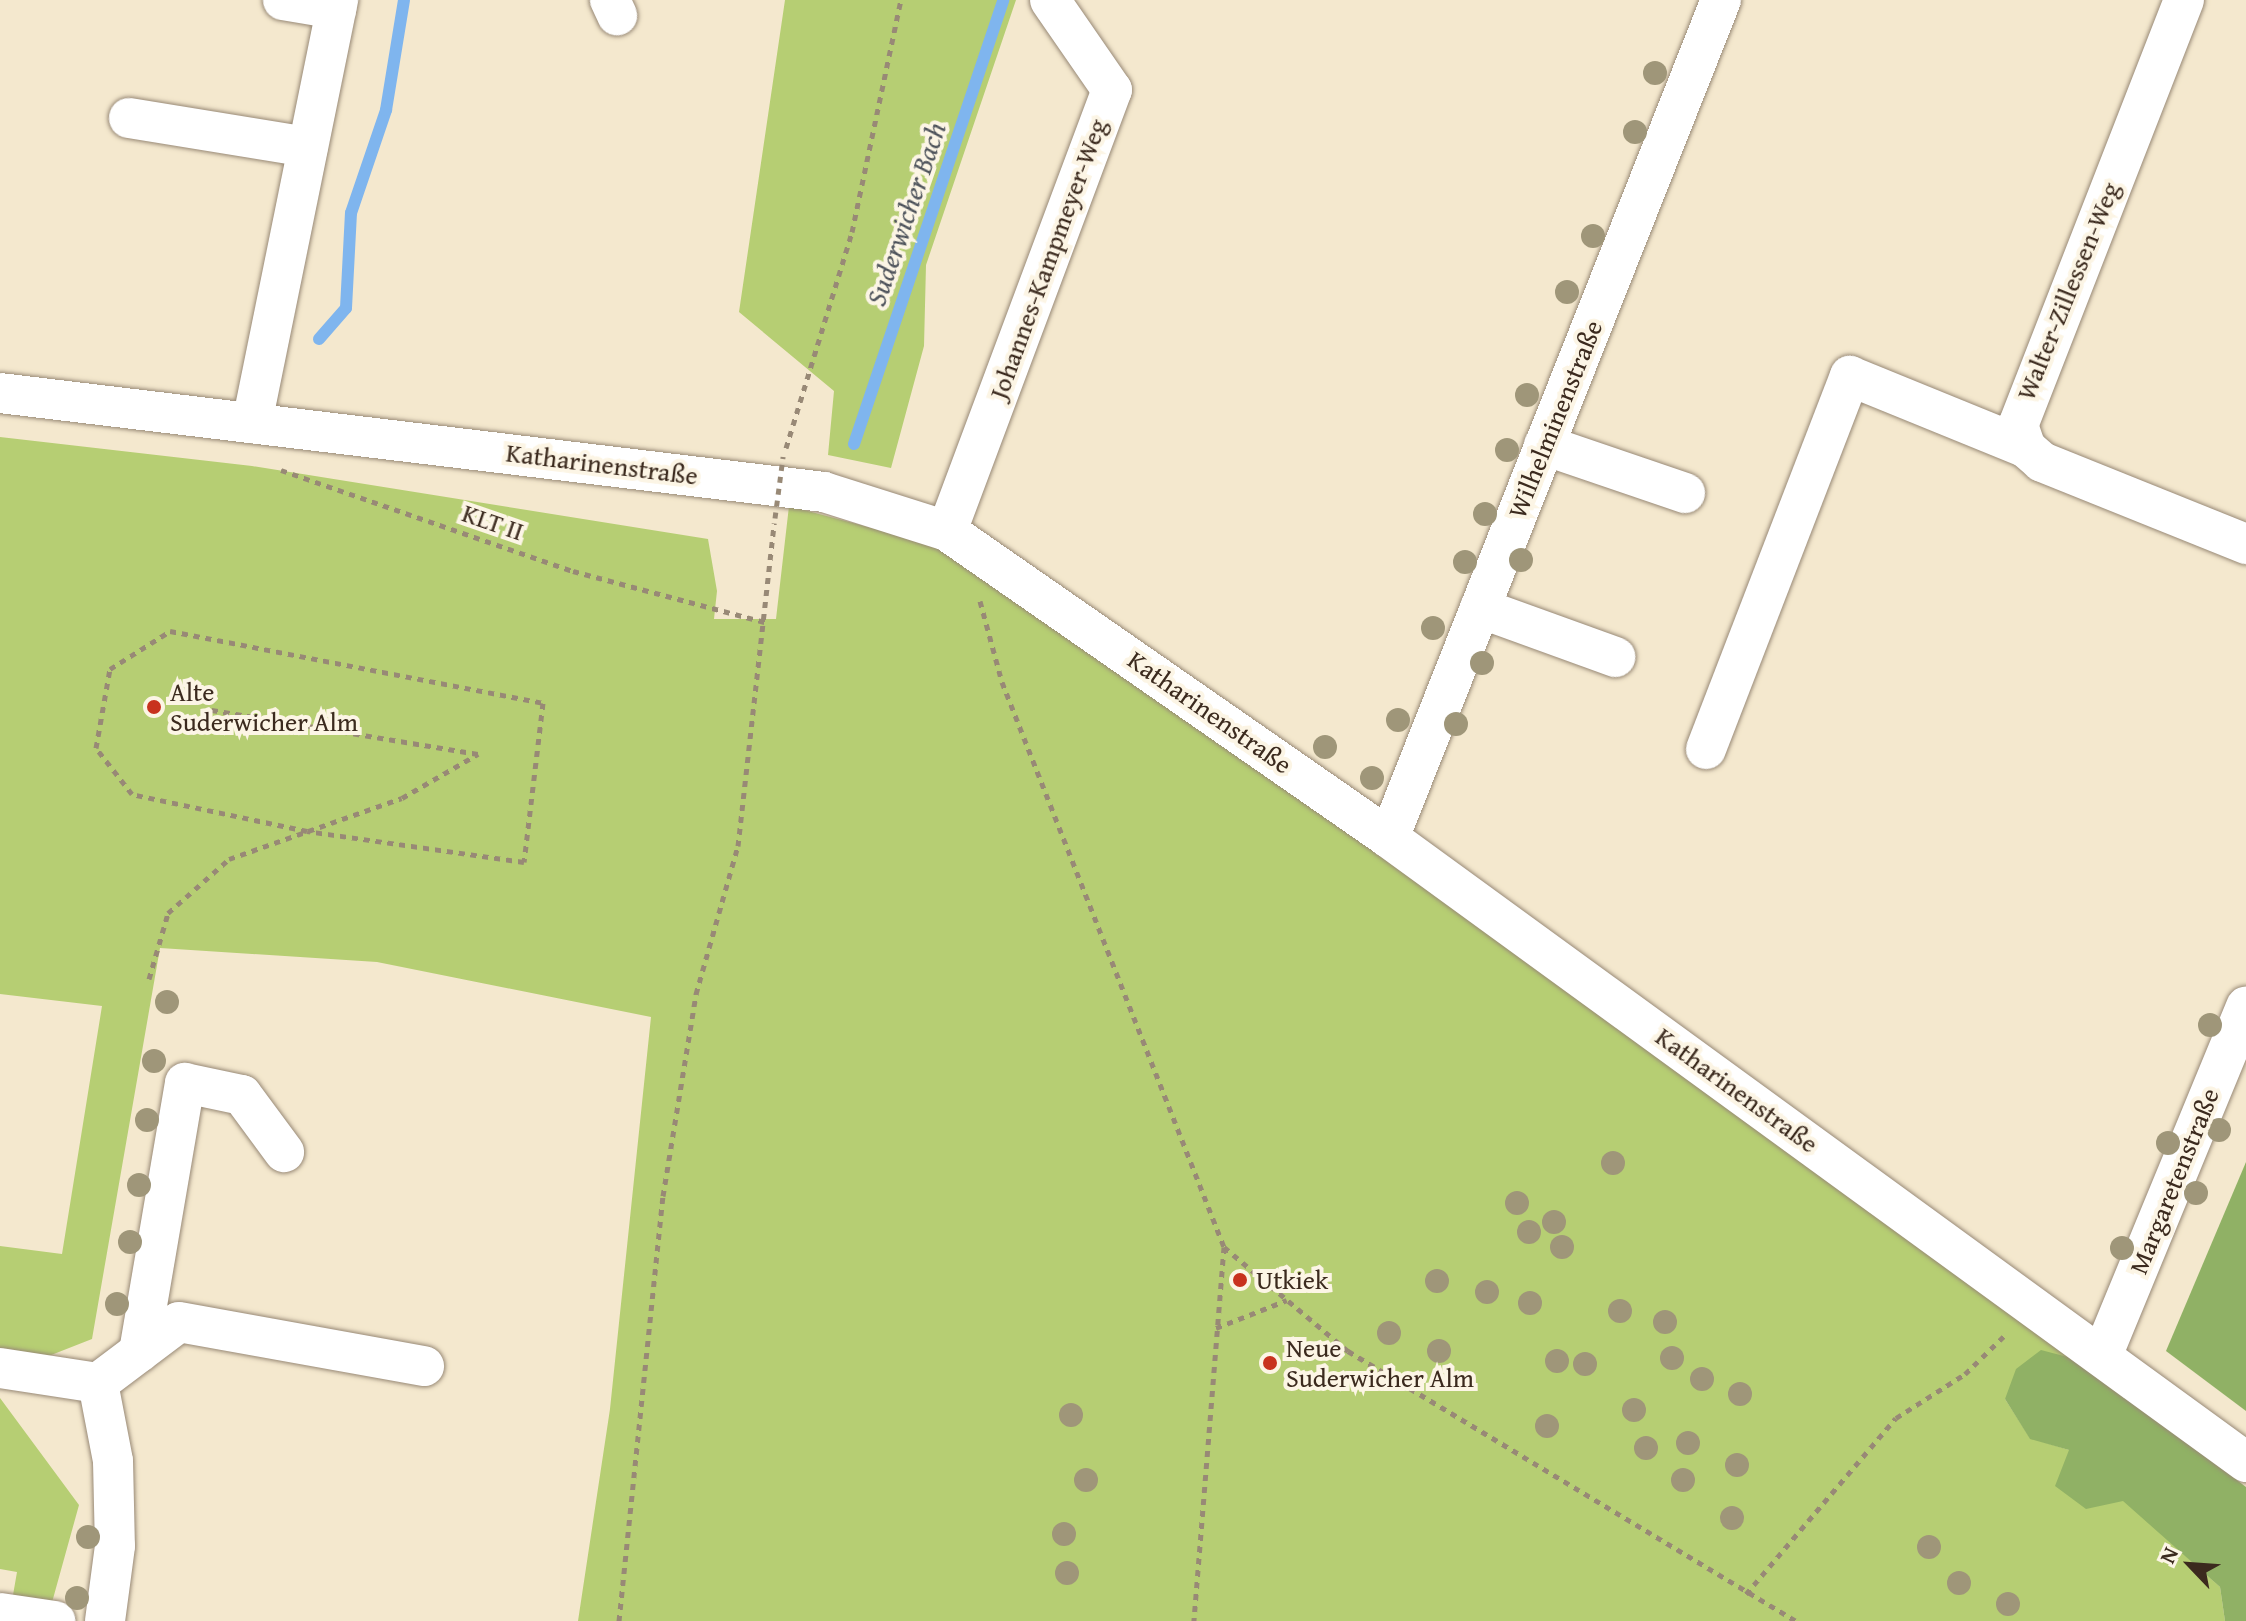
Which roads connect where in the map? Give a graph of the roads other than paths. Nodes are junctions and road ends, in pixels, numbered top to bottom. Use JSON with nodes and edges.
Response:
{"nodes":[{"id":1,"x":283,"y":0,"type":"edge"},
{"id":2,"x":1050,"y":0,"type":"edge"},
{"id":3,"x":1721,"y":0,"type":"edge"},
{"id":4,"x":2184,"y":0,"type":"edge"},
{"id":5,"x":337,"y":5,"type":"edge"},
{"id":6,"x":129,"y":118,"type":"dead end"},
{"id":7,"x":308,"y":147,"type":"junction"},
{"id":8,"x":0,"y":393,"type":"edge"},
{"id":9,"x":252,"y":423,"type":"junction"},
{"id":10,"x":1544,"y":445,"type":"junction"},
{"id":11,"x":2026,"y":448,"type":"junction"},
{"id":12,"x":1685,"y":493,"type":"dead end"},
{"id":13,"x":947,"y":531,"type":"junction"},
{"id":14,"x":2246,"y":544,"type":"edge"},
{"id":15,"x":1480,"y":608,"type":"junction"},
{"id":16,"x":1615,"y":657,"type":"dead end"},
{"id":17,"x":1706,"y":749,"type":"dead end"},
{"id":18,"x":1389,"y":838,"type":"junction"},
{"id":19,"x":2246,"y":1006,"type":"edge"},
{"id":20,"x":284,"y":1152,"type":"dead end"},
{"id":21,"x":139,"y":1352,"type":"junction"},
{"id":22,"x":2102,"y":1356,"type":"junction"},
{"id":23,"x":424,"y":1366,"type":"dead end"},
{"id":24,"x":0,"y":1368,"type":"edge"},
{"id":25,"x":98,"y":1383,"type":"junction"},
{"id":26,"x":2246,"y":1462,"type":"edge"},
{"id":27,"x":0,"y":1613,"type":"edge"},
{"id":28,"x":55,"y":1621,"type":"edge"},
{"id":29,"x":105,"y":1621,"type":"edge"}],
"edges":[{"from":1,"to":5,"type":"street"},
{"from":2,"to":13,"type":"street","name":"Johannes-Kampmeyer-Weg"},
{"from":3,"to":10,"type":"street","name":"Wilhelminenstraße"},
{"from":4,"to":11,"type":"street","name":"Walter-Zillessen-Weg"},
{"from":5,"to":7,"type":"street"},
{"from":6,"to":7,"type":"street"},
{"from":7,"to":9,"type":"street"},
{"from":8,"to":9,"type":"street","name":"Katharinenstraße"},
{"from":9,"to":13,"type":"street","name":"Katharinenstraße"},
{"from":10,"to":12,"type":"street"},
{"from":10,"to":15,"type":"street","name":"Wilhelminenstraße"},
{"from":11,"to":14,"type":"street"},
{"from":11,"to":17,"type":"street"},
{"from":13,"to":18,"type":"street","name":"Katharinenstraße"},
{"from":15,"to":16,"type":"street"},
{"from":15,"to":18,"type":"street","name":"Wilhelminenstraße"},
{"from":18,"to":22,"type":"street","name":"Katharinenstraße"},
{"from":19,"to":22,"type":"street","name":"Margaretenstraße"},
{"from":20,"to":21,"type":"street"},
{"from":21,"to":23,"type":"street"},
{"from":21,"to":25,"type":"street"},
{"from":22,"to":26,"type":"street","name":"Katharinenstraße"},
{"from":24,"to":25,"type":"street"},
{"from":25,"to":29,"type":"street"},
{"from":27,"to":28,"type":"street"}]}
